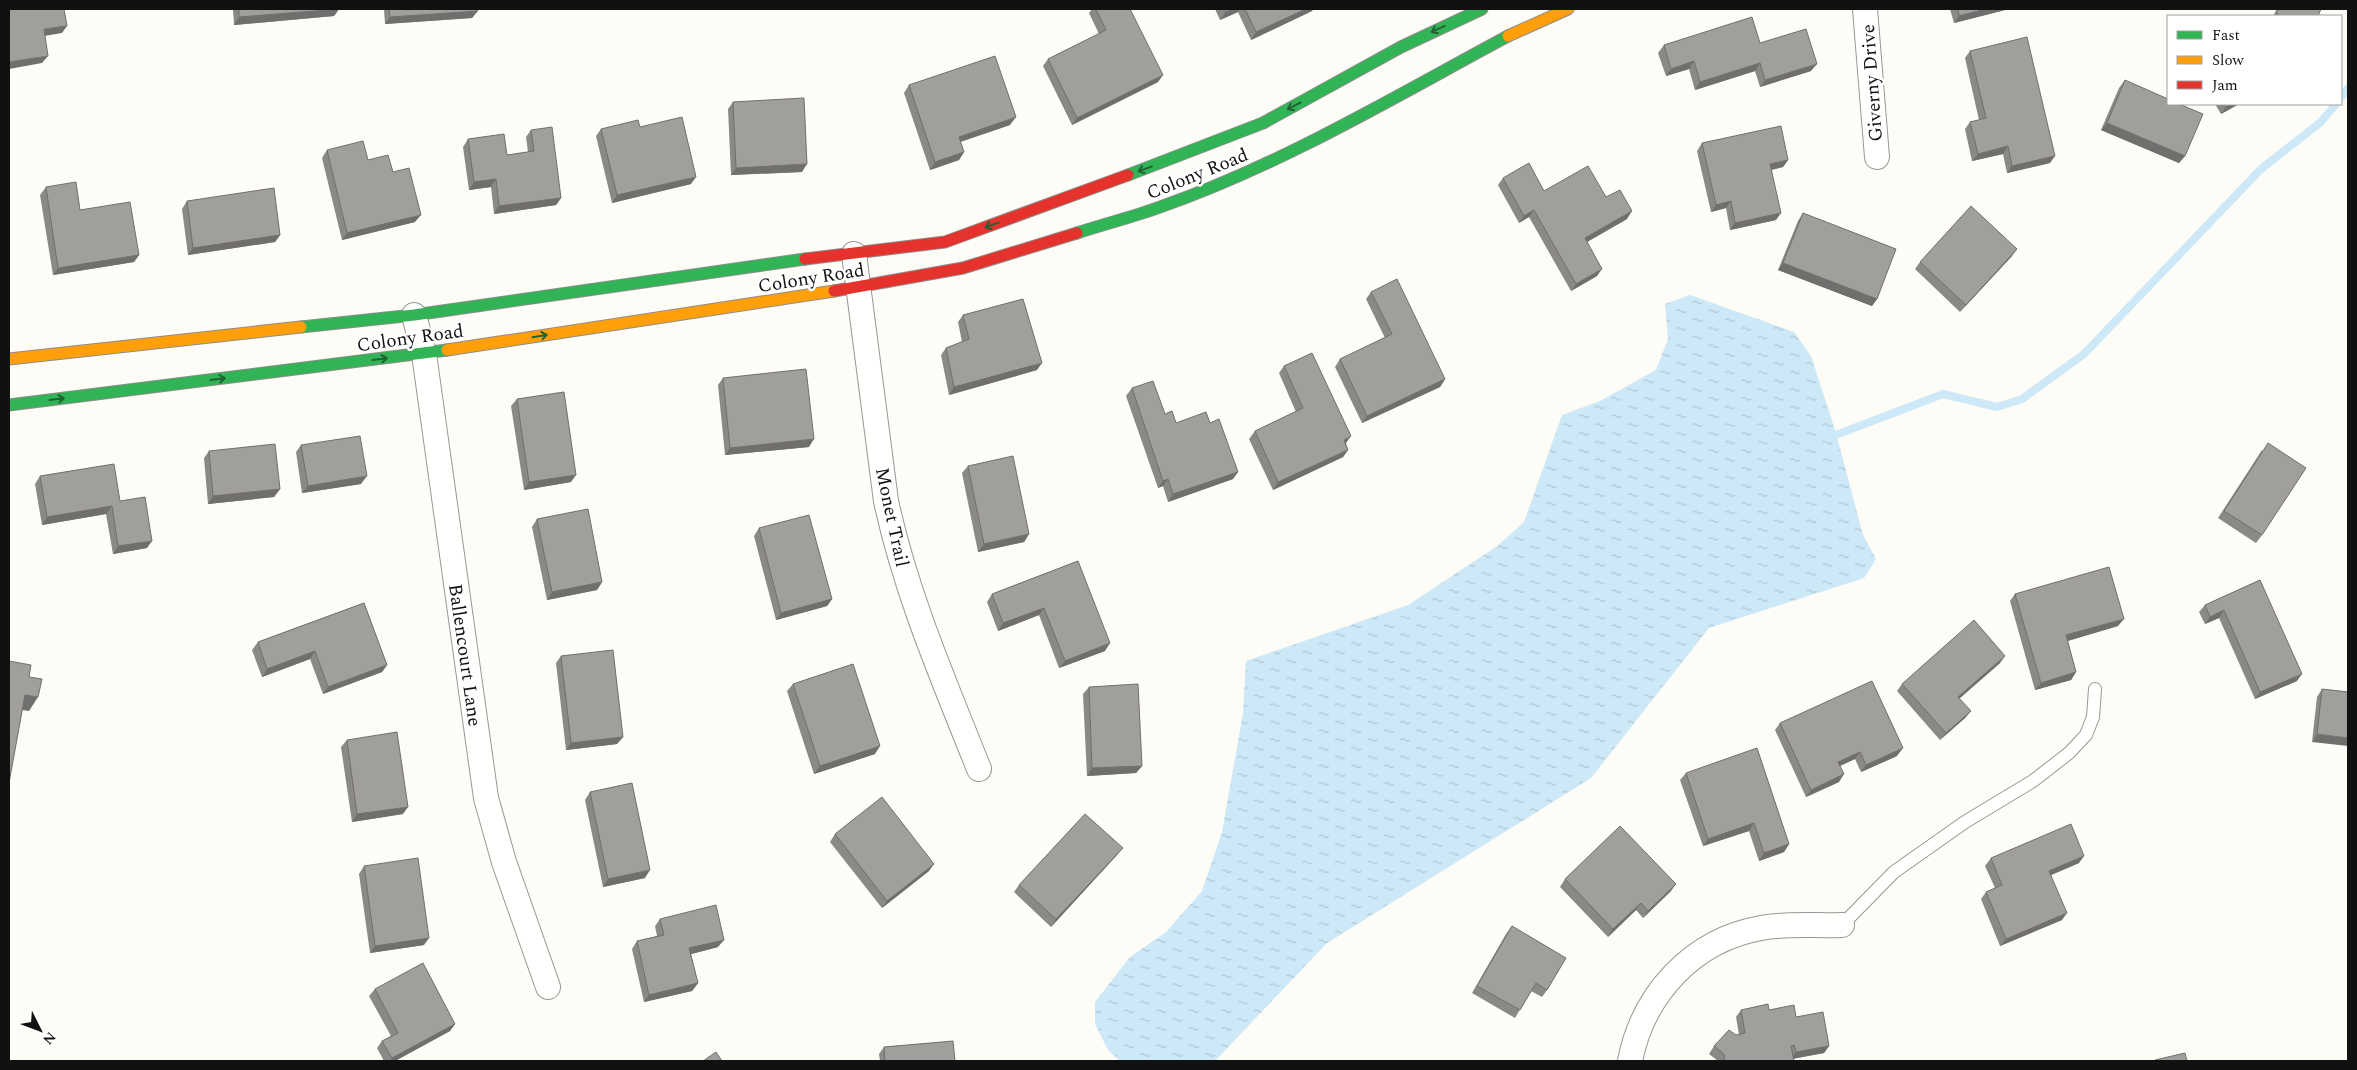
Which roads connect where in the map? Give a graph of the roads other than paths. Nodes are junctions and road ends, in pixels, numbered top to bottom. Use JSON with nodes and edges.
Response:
{"nodes":[{"id":1,"x":1482,"y":9,"type":"edge"},
{"id":2,"x":1568,"y":9,"type":"edge"},
{"id":3,"x":1865,"y":9,"type":"edge"},
{"id":4,"x":1877,"y":157,"type":"dead end"},
{"id":5,"x":854,"y":254,"type":"junction"},
{"id":6,"x":857,"y":287,"type":"junction"},
{"id":7,"x":414,"y":315,"type":"junction"},
{"id":8,"x":424,"y":354,"type":"junction"},
{"id":9,"x":9,"y":359,"type":"edge"},
{"id":10,"x":9,"y":405,"type":"edge"},
{"id":11,"x":2095,"y":689,"type":"dead end"},
{"id":12,"x":979,"y":769,"type":"dead end"},
{"id":13,"x":1842,"y":925,"type":"joint"},
{"id":14,"x":548,"y":987,"type":"dead end"},
{"id":15,"x":1630,"y":1061,"type":"edge"}],
"edges":[{"from":1,"to":5,"type":"main road","name":"Colony Road","one_way":true},
{"from":2,"to":6,"type":"main road","name":"Colony Road"},
{"from":3,"to":4,"type":"street","name":"Giverny Drive"},
{"from":5,"to":6,"type":"street","name":"Monet Trail"},
{"from":5,"to":7,"type":"main road","name":"Colony Road"},
{"from":8,"to":6,"type":"main road","name":"Colony Road","one_way":true},
{"from":6,"to":12,"type":"street","name":"Monet Trail"},
{"from":7,"to":8,"type":"street","name":"Ballencourt Lane"},
{"from":7,"to":9,"type":"main road","name":"Colony Road"},
{"from":10,"to":8,"type":"main road","name":"Colony Road","one_way":true},
{"from":8,"to":14,"type":"street","name":"Ballencourt Lane"},
{"from":11,"to":13,"type":"lane"},
{"from":13,"to":15,"type":"street"}]}
